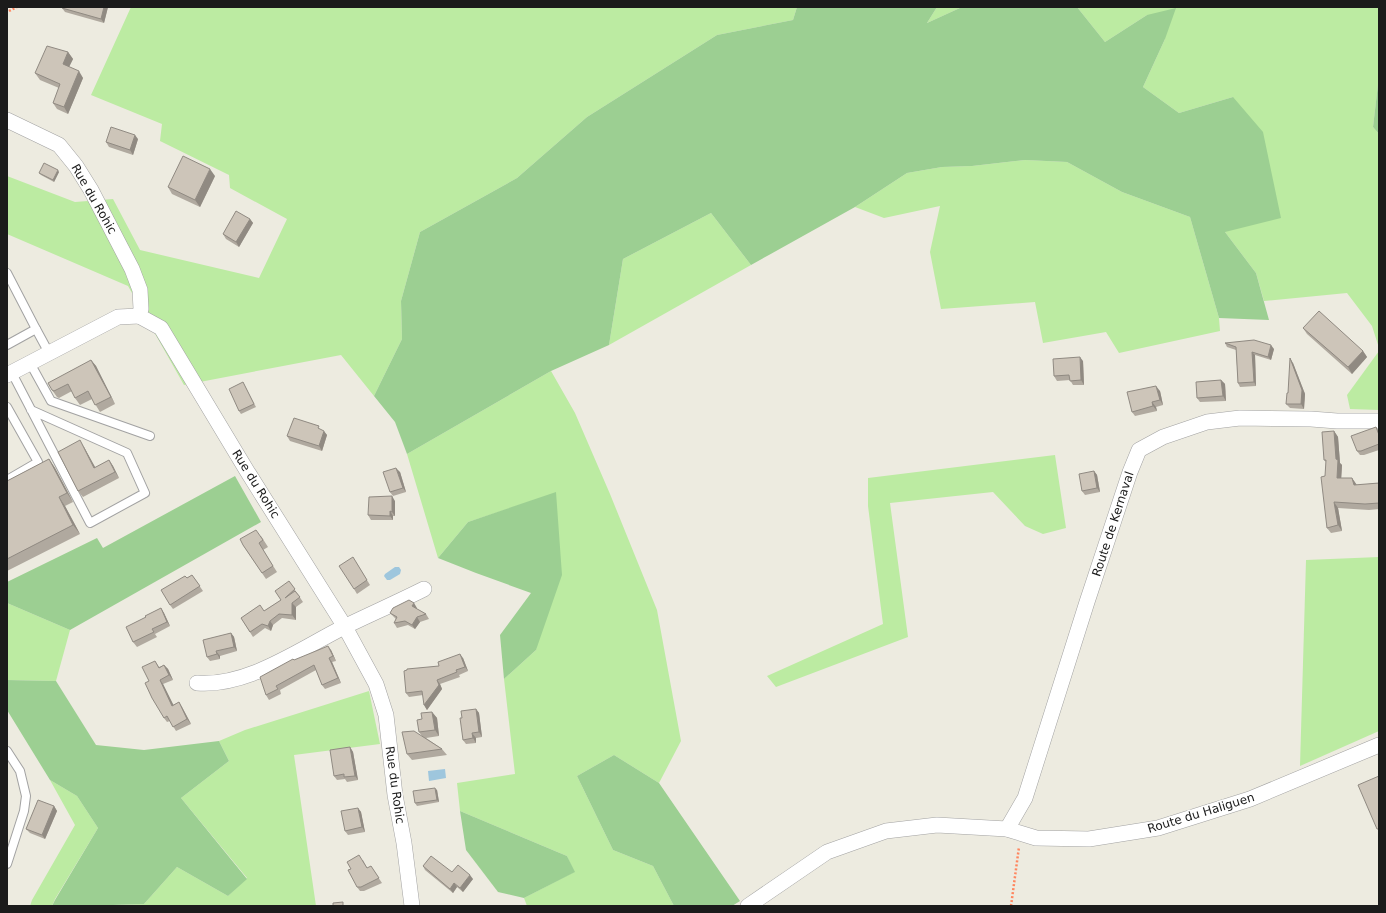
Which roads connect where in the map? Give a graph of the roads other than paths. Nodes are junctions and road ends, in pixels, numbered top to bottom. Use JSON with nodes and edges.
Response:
{"nodes":[{"id":1,"x":7,"y":120,"type":"edge"},
{"id":2,"x":7,"y":273,"type":"edge"},
{"id":3,"x":139,"y":316,"type":"junction"},
{"id":4,"x":36,"y":329,"type":"junction"},
{"id":5,"x":7,"y":345,"type":"edge"},
{"id":6,"x":49,"y":353,"type":"junction"},
{"id":7,"x":30,"y":363,"type":"junction"},
{"id":8,"x":10,"y":374,"type":"edge"},
{"id":9,"x":7,"y":407,"type":"edge"},
{"id":10,"x":31,"y":410,"type":"junction"},
{"id":11,"x":1379,"y":422,"type":"edge"},
{"id":12,"x":150,"y":436,"type":"dead end"},
{"id":13,"x":7,"y":480,"type":"edge"},
{"id":14,"x":424,"y":589,"type":"dead end"},
{"id":15,"x":345,"y":627,"type":"junction"},
{"id":16,"x":197,"y":683,"type":"dead end"},
{"id":17,"x":1379,"y":745,"type":"edge"},
{"id":18,"x":7,"y":751,"type":"edge"},
{"id":19,"x":1014,"y":831,"type":"junction"},
{"id":20,"x":7,"y":864,"type":"edge"},
{"id":21,"x":412,"y":906,"type":"edge"},
{"id":22,"x":748,"y":906,"type":"edge"}],
"edges":[{"from":1,"to":3,"type":"street","name":"Rue du Rohic"},
{"from":2,"to":4,"type":"lane"},
{"from":3,"to":6,"type":"street"},
{"from":3,"to":15,"type":"street","name":"Rue du Rohic"},
{"from":4,"to":5,"type":"lane"},
{"from":4,"to":6,"type":"lane"},
{"from":6,"to":7,"type":"street"},
{"from":7,"to":8,"type":"street"},
{"from":7,"to":12,"type":"lane"},
{"from":8,"to":10,"type":"lane"},
{"from":9,"to":13,"type":"lane"},
{"from":10,"to":10,"type":"lane"},
{"from":11,"to":19,"type":"street","name":"Route de Kernaval"},
{"from":14,"to":15,"type":"street"},
{"from":15,"to":16,"type":"street"},
{"from":15,"to":21,"type":"street","name":"Rue du Rohic"},
{"from":17,"to":19,"type":"street","name":"Route du Haliguen"},
{"from":18,"to":20,"type":"lane"},
{"from":19,"to":22,"type":"street","name":"Route du Haliguen"}]}
